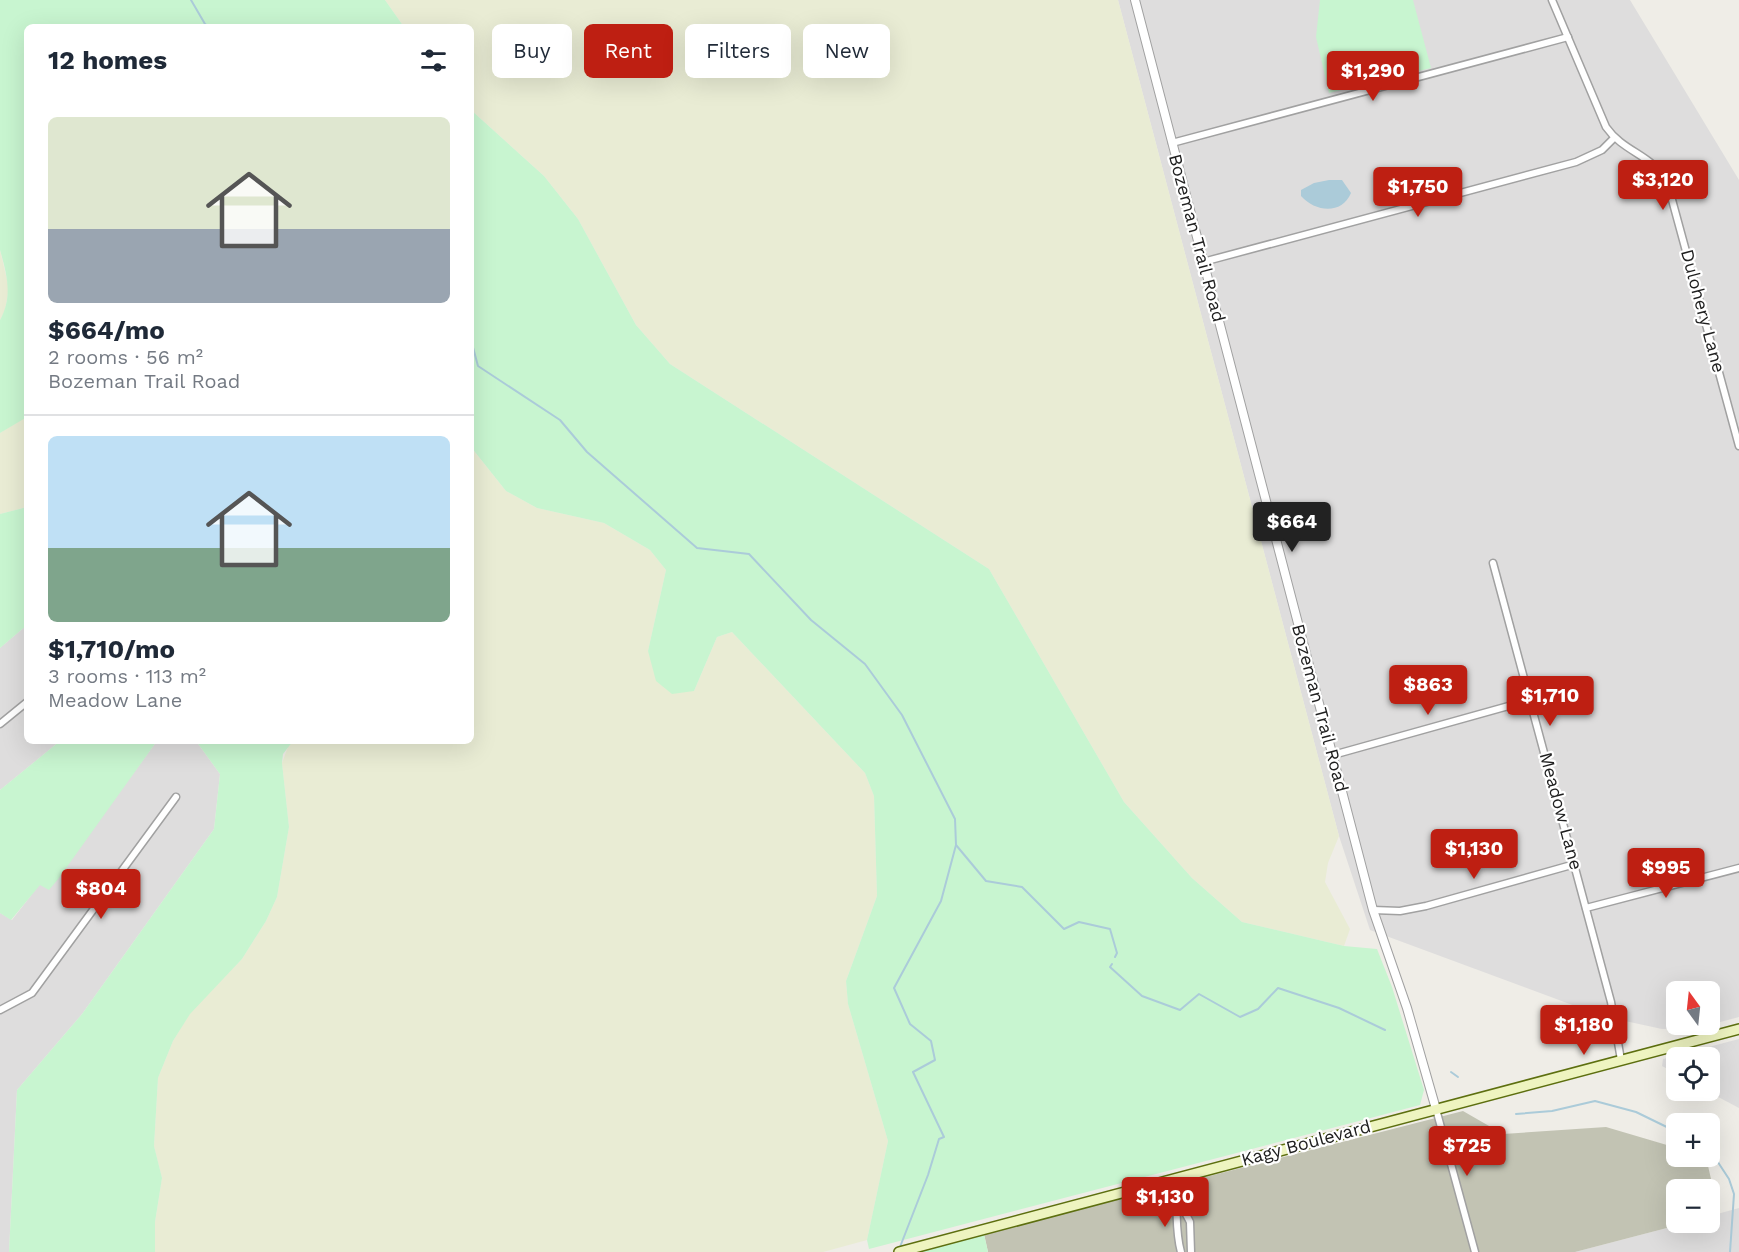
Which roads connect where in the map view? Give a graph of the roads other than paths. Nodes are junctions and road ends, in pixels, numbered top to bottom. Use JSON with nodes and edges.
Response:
{"nodes":[{"id":1,"x":1135,"y":0,"type":"edge"},
{"id":2,"x":1552,"y":0,"type":"edge"},
{"id":3,"x":1568,"y":37,"type":"junction"},
{"id":4,"x":1614,"y":138,"type":"junction"},
{"id":5,"x":1172,"y":143,"type":"junction"},
{"id":6,"x":1203,"y":262,"type":"junction"},
{"id":7,"x":1739,"y":446,"type":"edge"},
{"id":8,"x":1494,"y":563,"type":"dead end"},
{"id":9,"x":1530,"y":700,"type":"junction"},
{"id":10,"x":24,"y":704,"type":"edge"},
{"id":11,"x":0,"y":724,"type":"edge"},
{"id":12,"x":1333,"y":755,"type":"junction"},
{"id":13,"x":176,"y":797,"type":"dead end"},
{"id":14,"x":1575,"y":864,"type":"junction"},
{"id":15,"x":1739,"y":868,"type":"edge"},
{"id":16,"x":1586,"y":908,"type":"junction"},
{"id":17,"x":1373,"y":910,"type":"junction"},
{"id":18,"x":0,"y":1010,"type":"edge"},
{"id":19,"x":1739,"y":1029,"type":"edge"},
{"id":20,"x":1621,"y":1060,"type":"junction"},
{"id":21,"x":1436,"y":1109,"type":"junction"},
{"id":22,"x":1173,"y":1179,"type":"junction"},
{"id":23,"x":1178,"y":1199,"type":"junction"},
{"id":24,"x":899,"y":1252,"type":"edge"},
{"id":25,"x":1180,"y":1252,"type":"edge"},
{"id":26,"x":1191,"y":1252,"type":"edge"},
{"id":27,"x":1475,"y":1252,"type":"edge"}],
"edges":[{"from":1,"to":5,"type":"street","name":"Bozeman Trail Road"},
{"from":2,"to":3,"type":"street"},
{"from":3,"to":4,"type":"street"},
{"from":3,"to":5,"type":"street"},
{"from":4,"to":6,"type":"street"},
{"from":4,"to":7,"type":"street","name":"Dulohery Lane"},
{"from":5,"to":6,"type":"street","name":"Bozeman Trail Road"},
{"from":6,"to":12,"type":"street","name":"Bozeman Trail Road"},
{"from":8,"to":9,"type":"street","name":"Meadow Lane"},
{"from":9,"to":12,"type":"street"},
{"from":9,"to":14,"type":"street","name":"Meadow Lane"},
{"from":10,"to":11,"type":"street"},
{"from":12,"to":17,"type":"street","name":"Bozeman Trail Road"},
{"from":13,"to":18,"type":"street"},
{"from":14,"to":16,"type":"street","name":"Meadow Lane"},
{"from":14,"to":17,"type":"street"},
{"from":15,"to":16,"type":"street"},
{"from":16,"to":20,"type":"street","name":"Meadow Lane"},
{"from":17,"to":21,"type":"street","name":"Bozeman Trail Road"},
{"from":19,"to":20,"type":"main road"},
{"from":20,"to":21,"type":"main road"},
{"from":21,"to":22,"type":"main road","name":"Kagy Boulevard"},
{"from":21,"to":27,"type":"street"},
{"from":22,"to":23,"type":"street"},
{"from":22,"to":24,"type":"main road","name":"Kagy Boulevard"},
{"from":23,"to":25,"type":"street"},
{"from":23,"to":26,"type":"street"}]}
